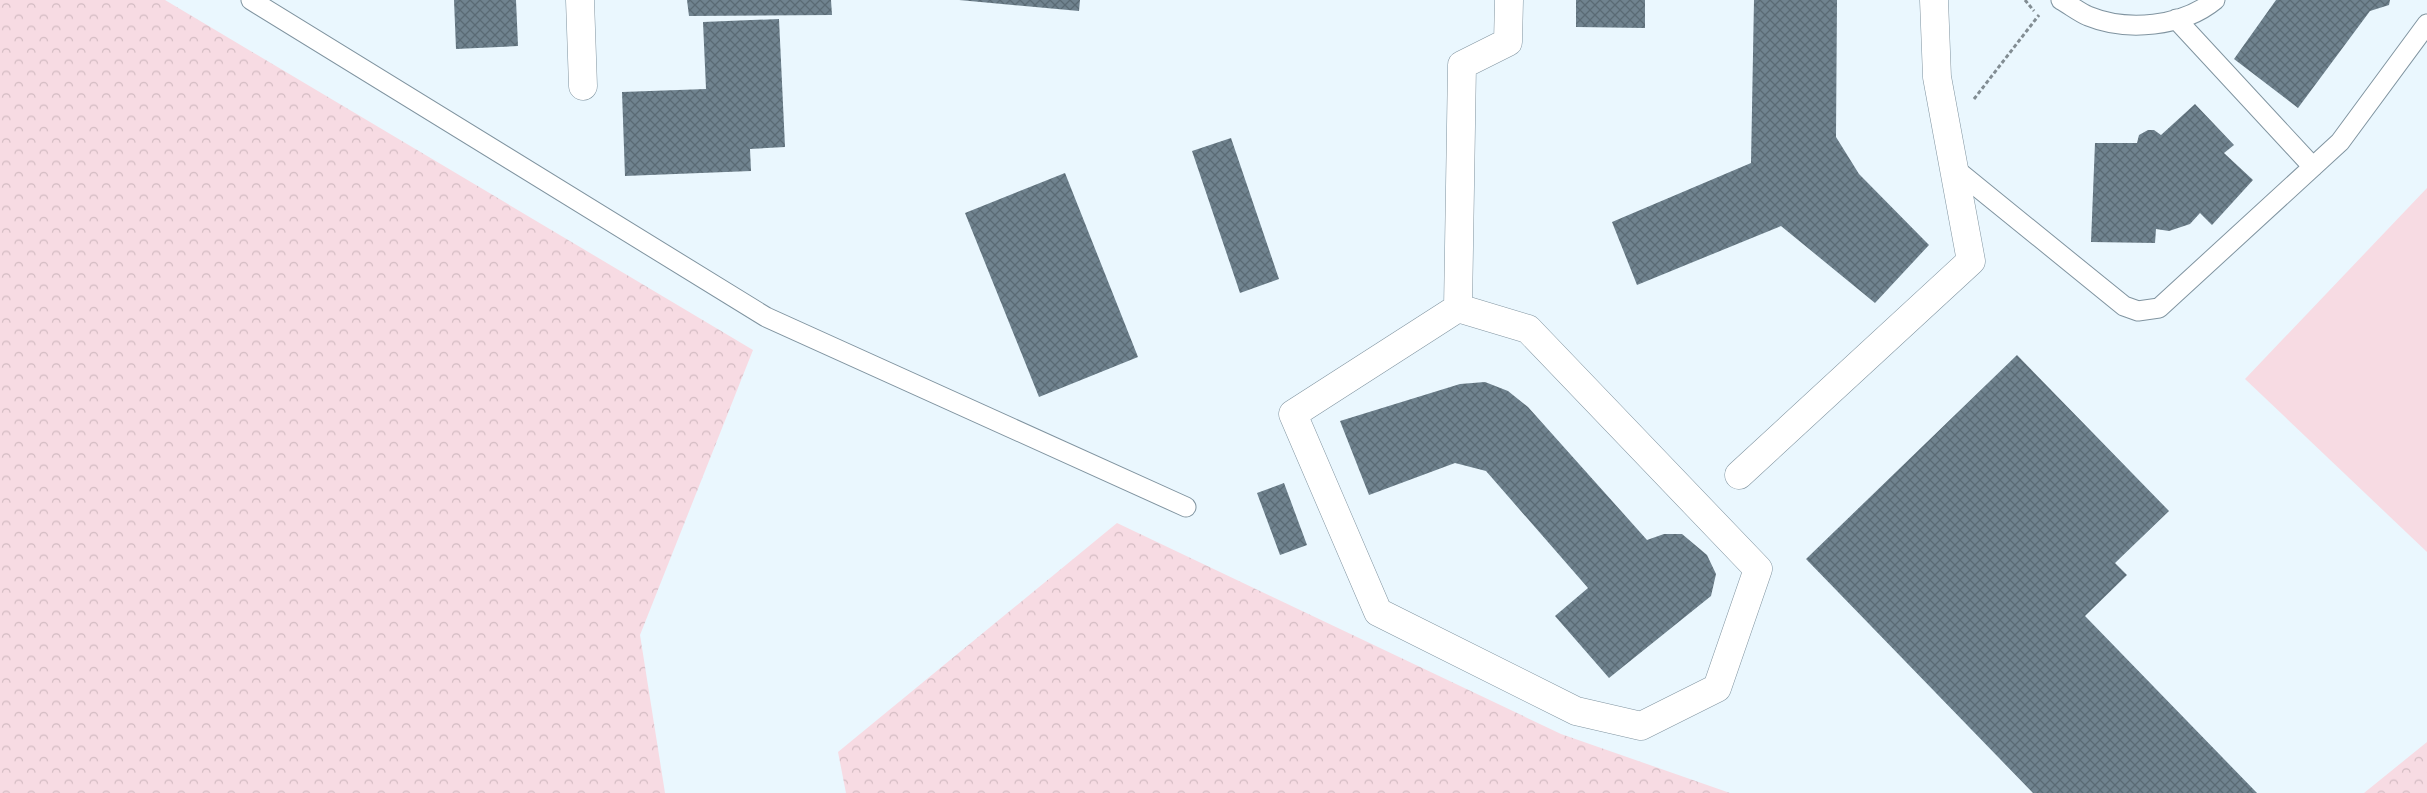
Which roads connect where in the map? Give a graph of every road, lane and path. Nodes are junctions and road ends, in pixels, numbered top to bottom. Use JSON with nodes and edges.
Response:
{"nodes":[{"id":1,"x":252,"y":0,"type":"edge"},
{"id":2,"x":580,"y":0,"type":"edge"},
{"id":3,"x":1509,"y":0,"type":"edge"},
{"id":4,"x":1934,"y":0,"type":"edge"},
{"id":5,"x":2061,"y":0,"type":"edge"},
{"id":6,"x":2215,"y":0,"type":"edge"},
{"id":7,"x":2039,"y":14,"type":"dead end"},
{"id":8,"x":2176,"y":19,"type":"junction"},
{"id":9,"x":2427,"y":24,"type":"edge"},
{"id":10,"x":583,"y":86,"type":"dead end"},
{"id":11,"x":1947,"y":135,"type":"junction"},
{"id":12,"x":2313,"y":167,"type":"junction"},
{"id":13,"x":1954,"y":168,"type":"junction"},
{"id":14,"x":1458,"y":308,"type":"junction"},
{"id":15,"x":1739,"y":475,"type":"dead end"},
{"id":16,"x":1186,"y":506,"type":"dead end"}],
"edges":[{"from":1,"to":16,"type":"lane"},
{"from":2,"to":10,"type":"street"},
{"from":3,"to":14,"type":"street"},
{"from":4,"to":11,"type":"street"},
{"from":5,"to":8,"type":"lane"},
{"from":6,"to":8,"type":"lane"},
{"from":7,"to":11,"type":"path"},
{"from":8,"to":12,"type":"lane"},
{"from":9,"to":12,"type":"lane"},
{"from":11,"to":13,"type":"street"},
{"from":12,"to":13,"type":"lane"},
{"from":13,"to":15,"type":"street"},
{"from":14,"to":14,"type":"street"}]}
